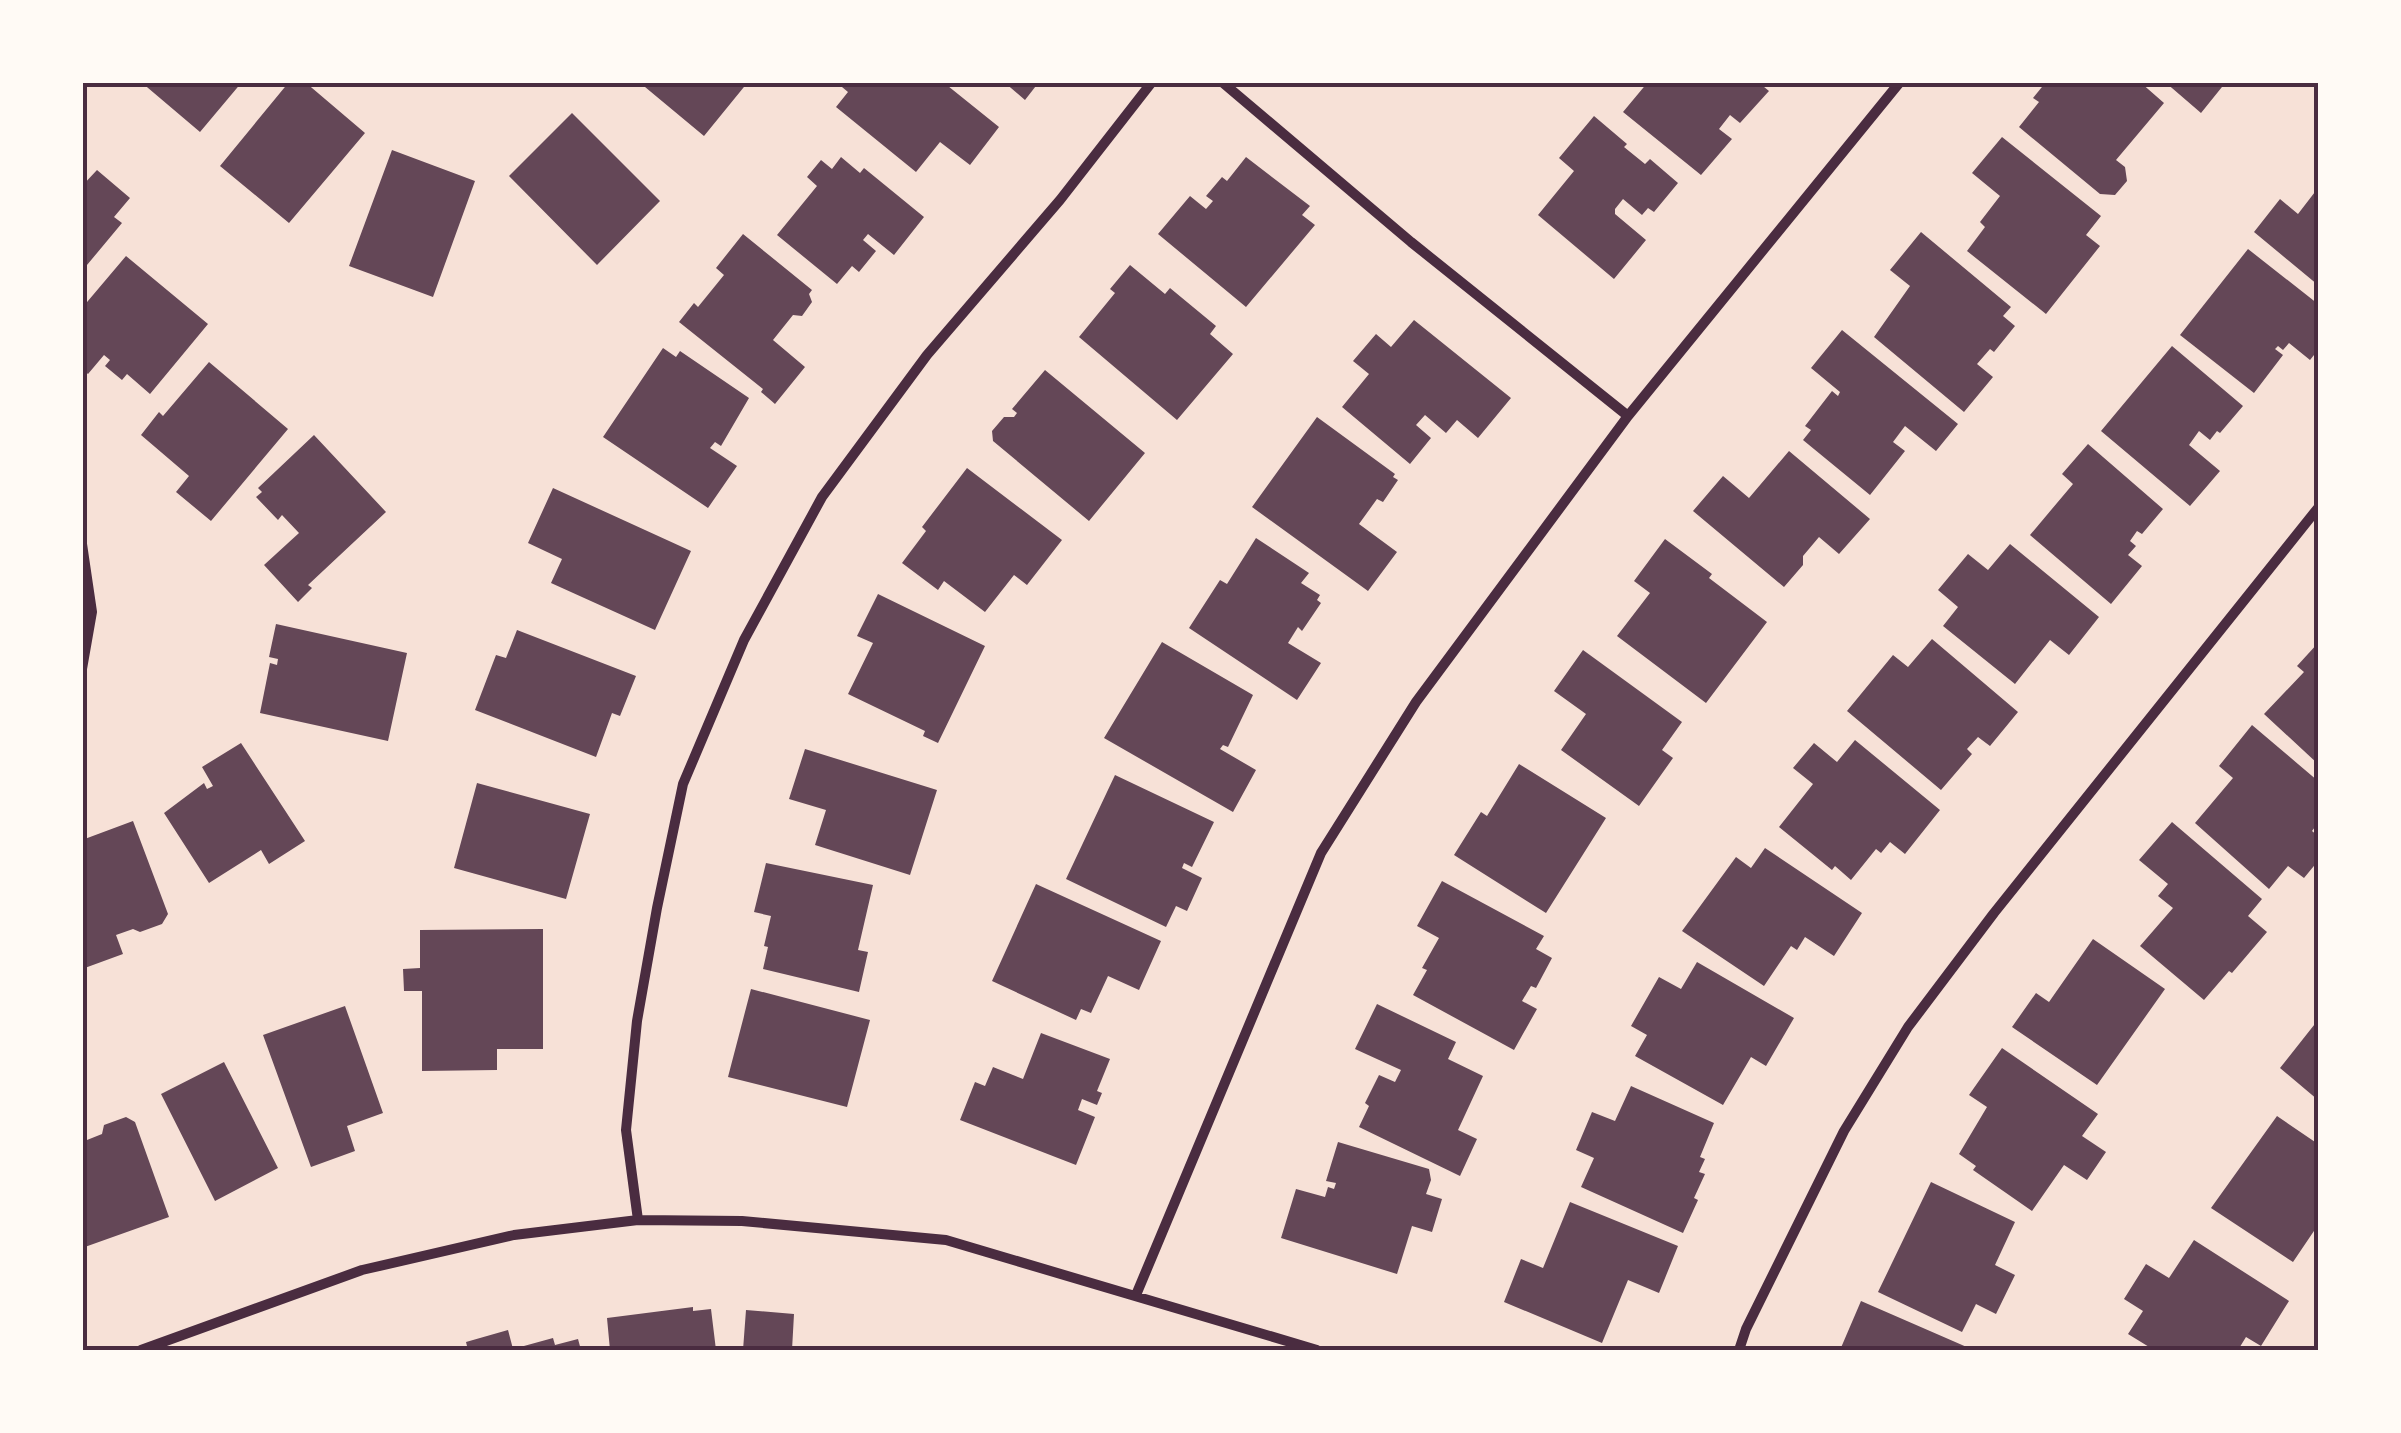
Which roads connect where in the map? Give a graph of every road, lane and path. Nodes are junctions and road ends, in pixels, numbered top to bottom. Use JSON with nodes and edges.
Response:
{"nodes":[{"id":1,"x":1152,"y":82,"type":"edge"},
{"id":2,"x":1222,"y":82,"type":"edge"},
{"id":3,"x":1900,"y":82,"type":"edge"},
{"id":4,"x":1628,"y":416,"type":"junction"},
{"id":5,"x":2318,"y":508,"type":"edge"},
{"id":6,"x":82,"y":544,"type":"edge"},
{"id":7,"x":82,"y":668,"type":"edge"},
{"id":8,"x":638,"y":1220,"type":"junction"},
{"id":9,"x":1136,"y":1296,"type":"junction"},
{"id":10,"x":141,"y":1350,"type":"edge"},
{"id":11,"x":1317,"y":1350,"type":"edge"},
{"id":12,"x":1738,"y":1350,"type":"edge"}],
"edges":[{"from":1,"to":8,"type":"street"},
{"from":2,"to":4,"type":"street"},
{"from":3,"to":4,"type":"street"},
{"from":4,"to":9,"type":"street"},
{"from":5,"to":12,"type":"street"},
{"from":6,"to":7,"type":"street"},
{"from":8,"to":9,"type":"street"},
{"from":8,"to":10,"type":"street"},
{"from":9,"to":11,"type":"street"}]}
